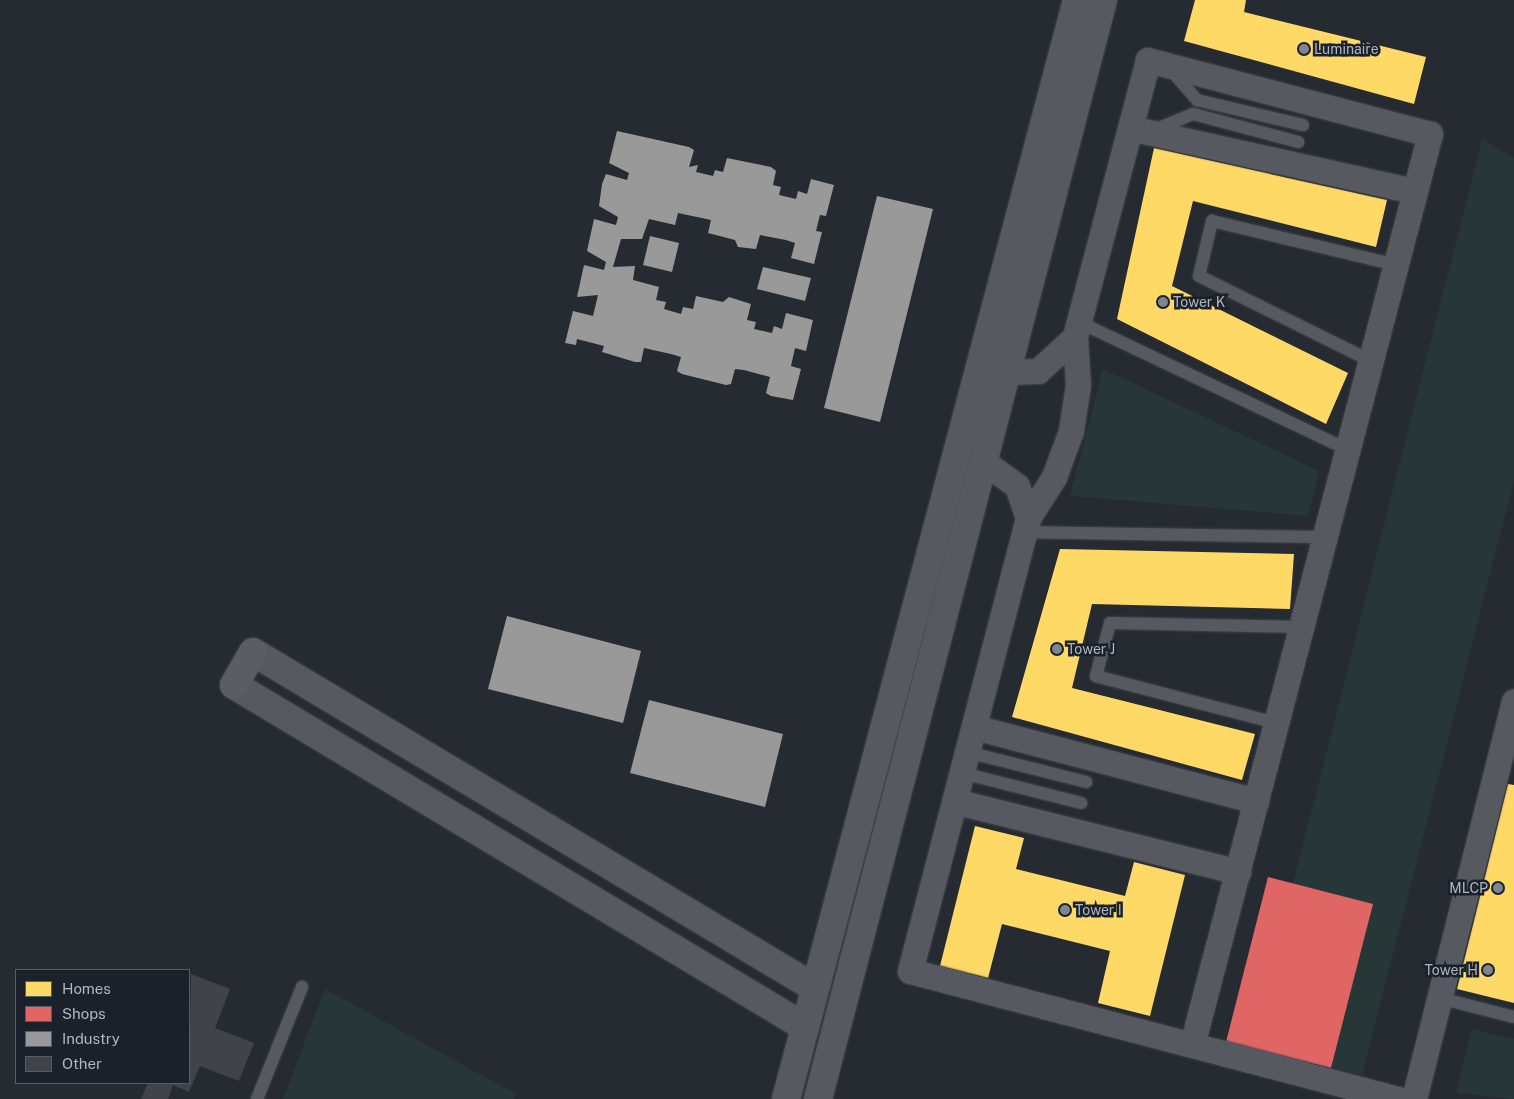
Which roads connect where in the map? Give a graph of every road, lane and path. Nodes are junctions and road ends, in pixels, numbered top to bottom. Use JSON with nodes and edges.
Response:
{"nodes":[{"id":1,"x":1077,"y":0,"type":"edge"},
{"id":2,"x":1103,"y":0,"type":"edge"},
{"id":3,"x":1164,"y":64,"type":"junction"},
{"id":4,"x":1303,"y":125,"type":"dead end"},
{"id":5,"x":1138,"y":130,"type":"junction"},
{"id":6,"x":1298,"y":142,"type":"dead end"},
{"id":7,"x":1415,"y":191,"type":"junction"},
{"id":8,"x":1396,"y":265,"type":"junction"},
{"id":9,"x":1077,"y":330,"type":"junction"},
{"id":10,"x":1371,"y":361,"type":"junction"},
{"id":11,"x":1006,"y":372,"type":"junction"},
{"id":12,"x":1348,"y":450,"type":"junction"},
{"id":13,"x":984,"y":461,"type":"junction"},
{"id":14,"x":1026,"y":525,"type":"junction"},
{"id":15,"x":1325,"y":537,"type":"junction"},
{"id":16,"x":1301,"y":627,"type":"junction"},
{"id":17,"x":253,"y":652,"type":"joint"},
{"id":18,"x":234,"y":685,"type":"joint"},
{"id":19,"x":1514,"y":701,"type":"edge"},
{"id":20,"x":1276,"y":723,"type":"junction"},
{"id":21,"x":974,"y":727,"type":"junction"},
{"id":22,"x":964,"y":762,"type":"junction"},
{"id":23,"x":1506,"y":766,"type":"edge"},
{"id":24,"x":1086,"y":782,"type":"dead end"},
{"id":25,"x":954,"y":801,"type":"junction"},
{"id":26,"x":1256,"y":801,"type":"junction"},
{"id":27,"x":1081,"y":803,"type":"dead end"},
{"id":28,"x":1238,"y":872,"type":"junction"},
{"id":29,"x":302,"y":987,"type":"dead end"},
{"id":30,"x":815,"y":988,"type":"junction"},
{"id":31,"x":1439,"y":998,"type":"junction"},
{"id":32,"x":1514,"y":1017,"type":"edge"},
{"id":33,"x":805,"y":1027,"type":"junction"},
{"id":34,"x":1192,"y":1045,"type":"junction"},
{"id":35,"x":257,"y":1099,"type":"edge"},
{"id":36,"x":786,"y":1099,"type":"edge"},
{"id":37,"x":818,"y":1099,"type":"edge"},
{"id":38,"x":1398,"y":1099,"type":"edge"},
{"id":39,"x":1414,"y":1099,"type":"edge"}],
"edges":[{"from":1,"to":30,"type":"street"},
{"from":2,"to":11,"type":"street"},
{"from":3,"to":4,"type":"lane"},
{"from":3,"to":5,"type":"street"},
{"from":3,"to":7,"type":"street"},
{"from":5,"to":6,"type":"lane"},
{"from":5,"to":7,"type":"street"},
{"from":5,"to":9,"type":"street"},
{"from":7,"to":8,"type":"street"},
{"from":8,"to":10,"type":"street"},
{"from":8,"to":10,"type":"lane"},
{"from":9,"to":11,"type":"street"},
{"from":9,"to":12,"type":"lane"},
{"from":9,"to":14,"type":"street"},
{"from":10,"to":12,"type":"street"},
{"from":11,"to":13,"type":"street"},
{"from":12,"to":15,"type":"street"},
{"from":13,"to":14,"type":"street"},
{"from":13,"to":37,"type":"street"},
{"from":14,"to":15,"type":"lane"},
{"from":14,"to":21,"type":"street"},
{"from":15,"to":16,"type":"street"},
{"from":16,"to":20,"type":"street"},
{"from":16,"to":20,"type":"lane"},
{"from":17,"to":18,"type":"main road"},
{"from":17,"to":30,"type":"street"},
{"from":18,"to":33,"type":"street"},
{"from":19,"to":23,"type":"street"},
{"from":20,"to":26,"type":"street"},
{"from":21,"to":22,"type":"street"},
{"from":21,"to":26,"type":"street"},
{"from":22,"to":24,"type":"lane"},
{"from":22,"to":25,"type":"street"},
{"from":22,"to":27,"type":"lane"},
{"from":23,"to":31,"type":"street"},
{"from":25,"to":28,"type":"street"},
{"from":25,"to":34,"type":"street"},
{"from":26,"to":28,"type":"street"},
{"from":28,"to":34,"type":"street"},
{"from":29,"to":35,"type":"lane"},
{"from":30,"to":33,"type":"street"},
{"from":31,"to":32,"type":"lane"},
{"from":31,"to":39,"type":"street"},
{"from":33,"to":36,"type":"street"},
{"from":34,"to":38,"type":"street"}]}
